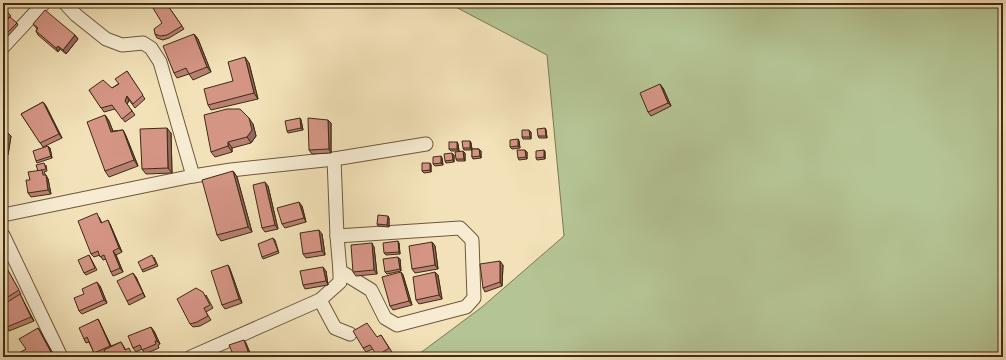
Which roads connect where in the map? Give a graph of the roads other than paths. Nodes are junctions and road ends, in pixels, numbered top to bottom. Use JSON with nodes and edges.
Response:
{"nodes":[{"id":1,"x":44,"y":3,"type":"edge"},
{"id":2,"x":65,"y":3,"type":"edge"},
{"id":3,"x":3,"y":47,"type":"edge"},
{"id":4,"x":426,"y":144,"type":"dead end"},
{"id":5,"x":334,"y":159,"type":"junction"},
{"id":6,"x":193,"y":176,"type":"junction"},
{"id":7,"x":3,"y":215,"type":"edge"},
{"id":8,"x":3,"y":235,"type":"edge"},
{"id":9,"x":337,"y":236,"type":"junction"},
{"id":10,"x":340,"y":271,"type":"junction"},
{"id":11,"x":320,"y":300,"type":"junction"},
{"id":12,"x":350,"y":334,"type":"dead end"},
{"id":13,"x":61,"y":357,"type":"edge"},
{"id":14,"x":190,"y":357,"type":"edge"}],
"edges":[{"from":1,"to":3,"type":"street"},
{"from":2,"to":6,"type":"street"},
{"from":4,"to":5,"type":"street"},
{"from":5,"to":6,"type":"street"},
{"from":5,"to":9,"type":"street"},
{"from":6,"to":7,"type":"street"},
{"from":8,"to":13,"type":"street"},
{"from":9,"to":10,"type":"street"},
{"from":9,"to":10,"type":"street"},
{"from":10,"to":11,"type":"street"},
{"from":11,"to":12,"type":"street"},
{"from":11,"to":14,"type":"street"}]}
